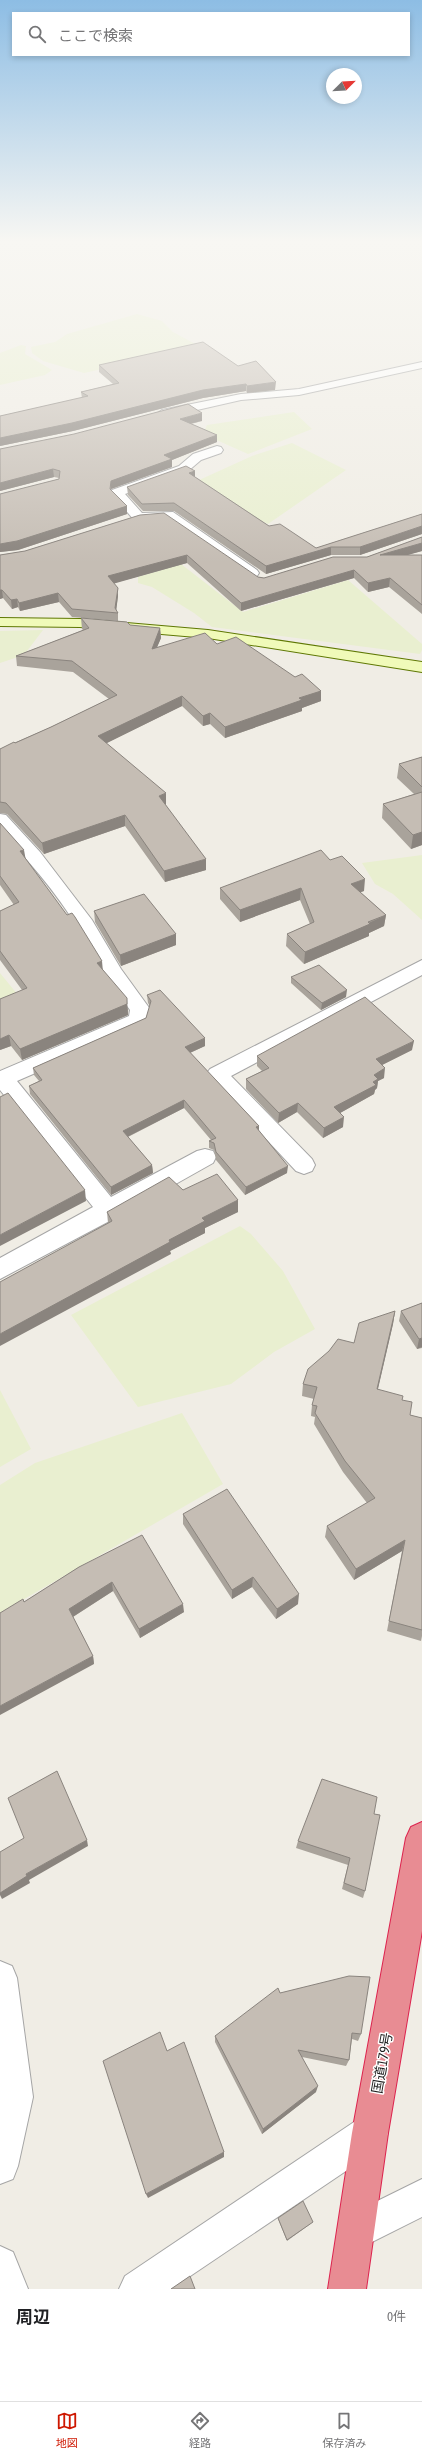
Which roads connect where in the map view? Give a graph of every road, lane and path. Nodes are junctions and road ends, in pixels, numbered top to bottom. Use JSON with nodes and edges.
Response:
{"nodes":[{"id":1,"x":422,"y":365,"type":"edge"},
{"id":2,"x":153,"y":417,"type":"edge"},
{"id":3,"x":217,"y":450,"type":"dead end"},
{"id":4,"x":139,"y":516,"type":"junction"},
{"id":5,"x":124,"y":521,"type":"edge"},
{"id":6,"x":264,"y":581,"type":"edge"},
{"id":7,"x":0,"y":622,"type":"edge"},
{"id":8,"x":422,"y":666,"type":"edge"},
{"id":9,"x":0,"y":819,"type":"edge"},
{"id":10,"x":422,"y":967,"type":"edge"},
{"id":11,"x":1,"y":1080,"type":"edge"},
{"id":12,"x":205,"y":1157,"type":"dead end"},
{"id":13,"x":304,"y":1165,"type":"dead end"},
{"id":14,"x":109,"y":1211,"type":"junction"},
{"id":15,"x":0,"y":1269,"type":"edge"},
{"id":16,"x":422,"y":1838,"type":"edge"},
{"id":17,"x":0,"y":1978,"type":"edge"},
{"id":18,"x":370,"y":2133,"type":"junction"},
{"id":19,"x":0,"y":2166,"type":"edge"},
{"id":20,"x":422,"y":2198,"type":"edge"},
{"id":21,"x":356,"y":2231,"type":"junction"},
{"id":22,"x":0,"y":2265,"type":"edge"},
{"id":23,"x":9,"y":2289,"type":"edge"},
{"id":24,"x":138,"y":2289,"type":"edge"},
{"id":25,"x":347,"y":2289,"type":"edge"}],
"edges":[{"from":1,"to":2,"type":"street"},
{"from":3,"to":4,"type":"street"},
{"from":4,"to":5,"type":"street"},
{"from":4,"to":6,"type":"street"},
{"from":7,"to":8,"type":"street"},
{"from":9,"to":11,"type":"street"},
{"from":10,"to":13,"type":"street"},
{"from":11,"to":14,"type":"street"},
{"from":12,"to":14,"type":"street"},
{"from":14,"to":15,"type":"street"},
{"from":16,"to":18,"type":"highway","name":"国道179号"},
{"from":17,"to":19,"type":"street"},
{"from":18,"to":21,"type":"highway","name":"国道179号"},
{"from":18,"to":24,"type":"street"},
{"from":20,"to":21,"type":"street"},
{"from":21,"to":25,"type":"highway","name":"国道179号"},
{"from":22,"to":23,"type":"street"}]}
